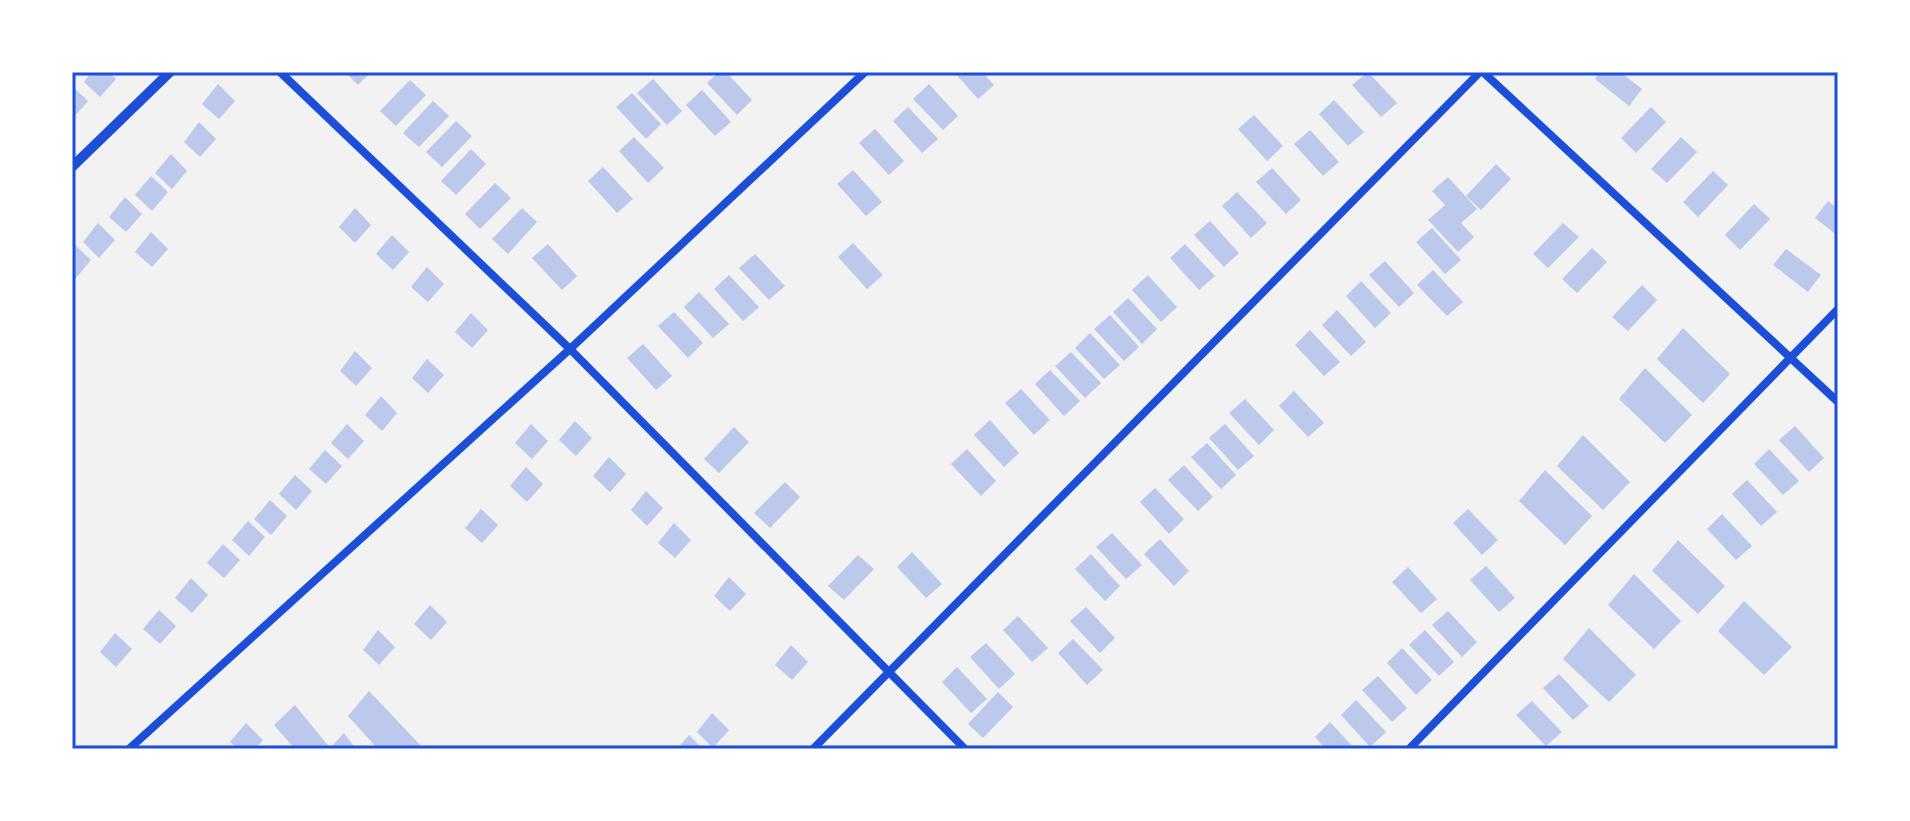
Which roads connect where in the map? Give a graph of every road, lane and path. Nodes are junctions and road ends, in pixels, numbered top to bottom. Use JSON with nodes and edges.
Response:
{"nodes":[{"id":1,"x":170,"y":72,"type":"edge"},
{"id":2,"x":280,"y":72,"type":"edge"},
{"id":3,"x":865,"y":72,"type":"edge"},
{"id":4,"x":1481,"y":72,"type":"edge"},
{"id":5,"x":72,"y":167,"type":"edge"},
{"id":6,"x":1838,"y":309,"type":"edge"},
{"id":7,"x":570,"y":349,"type":"junction"},
{"id":8,"x":1792,"y":355,"type":"junction"},
{"id":9,"x":1838,"y":402,"type":"edge"},
{"id":10,"x":887,"y":672,"type":"junction"},
{"id":11,"x":129,"y":749,"type":"edge"},
{"id":12,"x":813,"y":749,"type":"edge"},
{"id":13,"x":965,"y":749,"type":"edge"},
{"id":14,"x":1409,"y":749,"type":"edge"}],
"edges":[{"from":1,"to":5,"type":"street"},
{"from":2,"to":7,"type":"street"},
{"from":3,"to":7,"type":"street"},
{"from":4,"to":8,"type":"street"},
{"from":4,"to":10,"type":"street"},
{"from":6,"to":8,"type":"street"},
{"from":7,"to":10,"type":"street"},
{"from":7,"to":11,"type":"street"},
{"from":8,"to":9,"type":"street"},
{"from":8,"to":14,"type":"street"},
{"from":10,"to":12,"type":"street"},
{"from":10,"to":13,"type":"street"}]}
